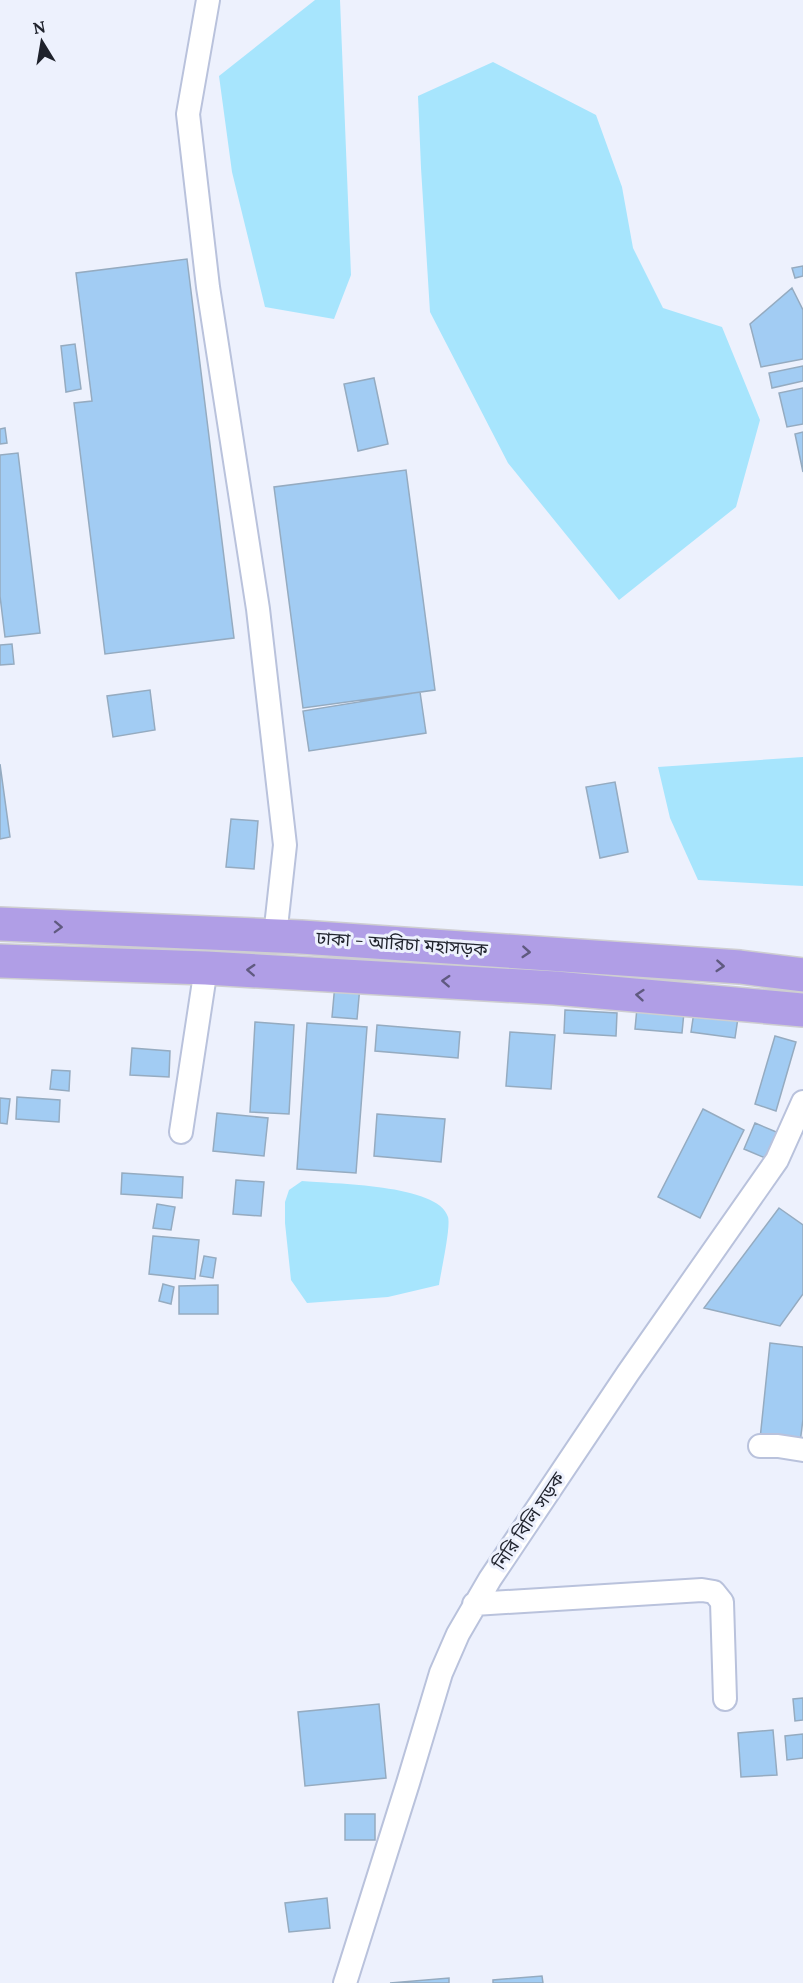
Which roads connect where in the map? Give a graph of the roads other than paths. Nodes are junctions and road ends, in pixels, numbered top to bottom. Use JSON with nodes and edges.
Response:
{"nodes":[{"id":1,"x":207,"y":0,"type":"edge"},
{"id":2,"x":0,"y":924,"type":"edge"},
{"id":3,"x":275,"y":936,"type":"junction"},
{"id":4,"x":0,"y":961,"type":"edge"},
{"id":5,"x":206,"y":968,"type":"junction"},
{"id":6,"x":803,"y":975,"type":"edge"},
{"id":7,"x":803,"y":1010,"type":"edge"},
{"id":8,"x":803,"y":1102,"type":"edge"},
{"id":9,"x":181,"y":1132,"type":"dead end"},
{"id":10,"x":760,"y":1446,"type":"dead end"},
{"id":11,"x":803,"y":1450,"type":"edge"},
{"id":12,"x":474,"y":1604,"type":"junction"},
{"id":13,"x":725,"y":1698,"type":"dead end"},
{"id":14,"x":345,"y":1983,"type":"edge"}],
"edges":[{"from":1,"to":3,"type":"street"},
{"from":2,"to":3,"type":"highway","name":"ঢাকা - আরিচা মহাসড়ক","one_way":true},
{"from":3,"to":6,"type":"highway","name":"ঢাকা - আরিচা মহাসড়ক","one_way":true},
{"from":4,"to":5,"type":"highway"},
{"from":7,"to":5,"type":"highway","one_way":true},
{"from":5,"to":9,"type":"street"},
{"from":8,"to":12,"type":"street","name":"নিরি বিলি সড়ক"},
{"from":10,"to":11,"type":"street"},
{"from":12,"to":13,"type":"street"},
{"from":12,"to":14,"type":"street","name":"নিরি বিলি সড়ক"}]}
